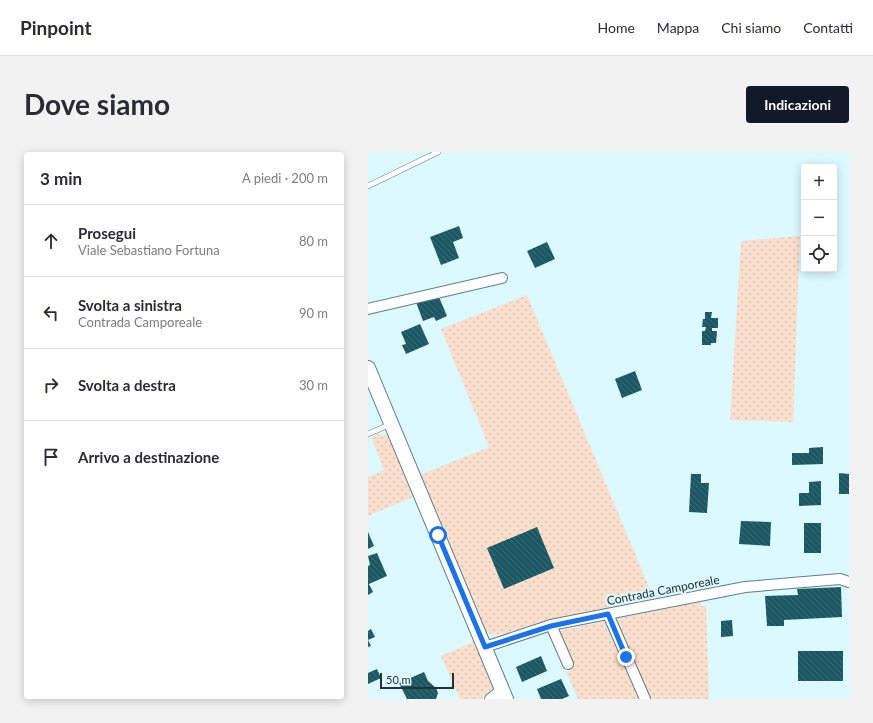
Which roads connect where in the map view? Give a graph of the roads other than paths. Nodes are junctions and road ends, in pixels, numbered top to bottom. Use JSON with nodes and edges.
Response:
{"nodes":[{"id":1,"x":438,"y":152,"type":"edge"},
{"id":2,"x":368,"y":186,"type":"edge"},
{"id":3,"x":502,"y":278,"type":"dead end"},
{"id":4,"x":368,"y":310,"type":"edge"},
{"id":5,"x":368,"y":368,"type":"edge"},
{"id":6,"x":391,"y":424,"type":"junction"},
{"id":7,"x":368,"y":434,"type":"edge"},
{"id":8,"x":849,"y":582,"type":"edge"},
{"id":9,"x":608,"y":614,"type":"junction"},
{"id":10,"x":551,"y":626,"type":"junction"},
{"id":11,"x":485,"y":647,"type":"junction"},
{"id":12,"x":568,"y":664,"type":"dead end"},
{"id":13,"x":504,"y":694,"type":"edge"},
{"id":14,"x":490,"y":699,"type":"edge"},
{"id":15,"x":644,"y":699,"type":"edge"}],
"edges":[{"from":1,"to":2,"type":"lane"},
{"from":3,"to":4,"type":"street"},
{"from":5,"to":6,"type":"street"},
{"from":6,"to":7,"type":"lane"},
{"from":6,"to":11,"type":"street"},
{"from":8,"to":9,"type":"street","name":"Contrada Camporeale"},
{"from":9,"to":10,"type":"street","name":"Contrada Camporeale"},
{"from":9,"to":15,"type":"street"},
{"from":10,"to":11,"type":"street","name":"Contrada Camporeale"},
{"from":10,"to":12,"type":"street"},
{"from":11,"to":13,"type":"street"},
{"from":13,"to":14,"type":"street"}]}
